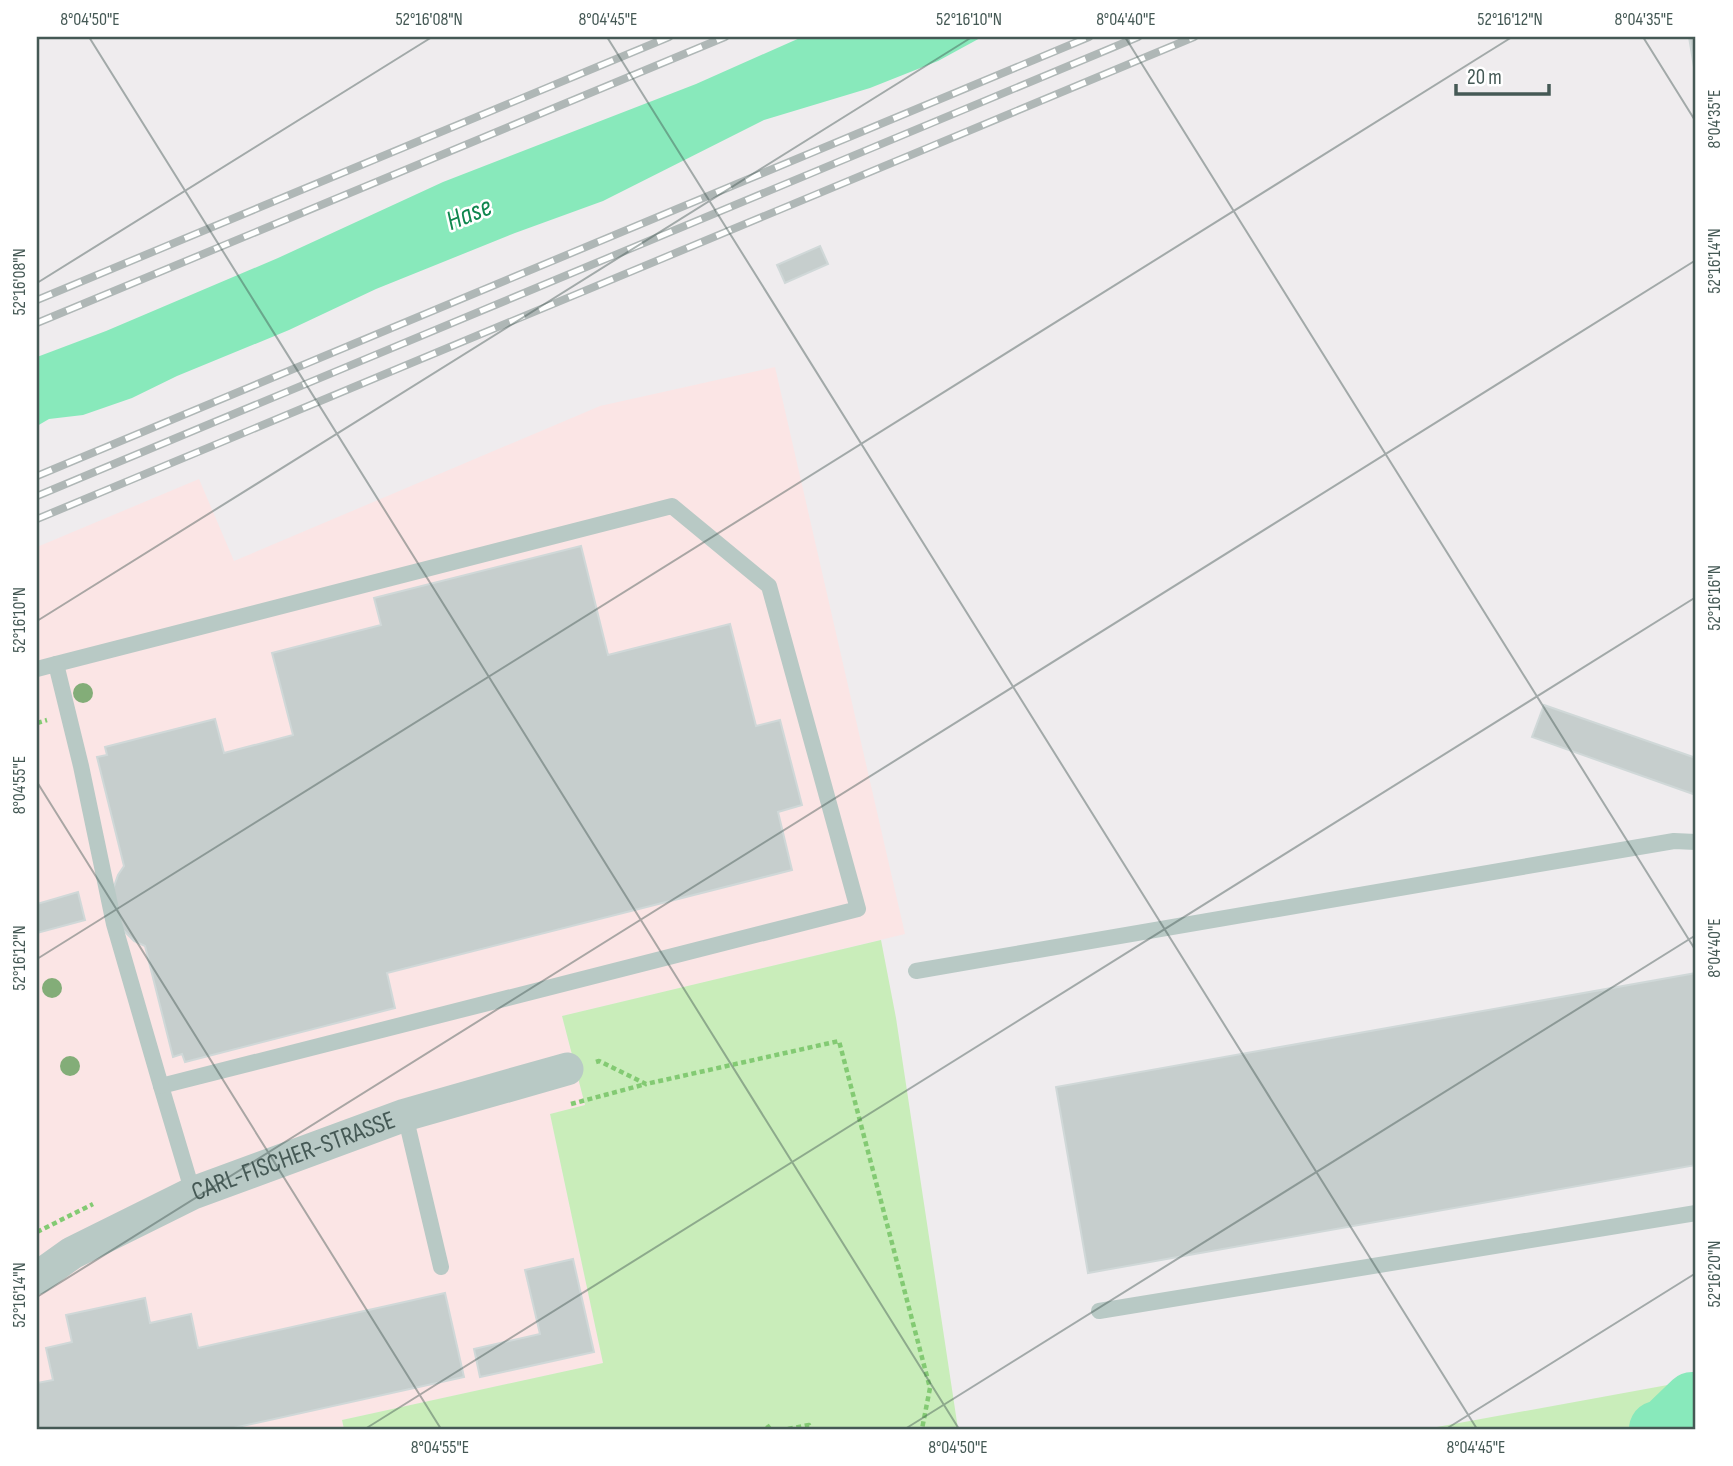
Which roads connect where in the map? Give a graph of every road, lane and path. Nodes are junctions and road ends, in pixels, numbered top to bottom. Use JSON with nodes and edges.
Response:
{"nodes":[{"id":1,"x":56,"y":664,"type":"junction"},
{"id":2,"x":37,"y":668,"type":"edge"},
{"id":3,"x":1696,"y":842,"type":"edge"},
{"id":4,"x":916,"y":971,"type":"dead end"},
{"id":5,"x":567,"y":1069,"type":"joint"},
{"id":6,"x":646,"y":1084,"type":"junction"},
{"id":7,"x":161,"y":1086,"type":"junction"},
{"id":8,"x":564,"y":1106,"type":"dead end"},
{"id":9,"x":405,"y":1115,"type":"junction"},
{"id":10,"x":193,"y":1193,"type":"junction"},
{"id":11,"x":1696,"y":1213,"type":"edge"},
{"id":12,"x":441,"y":1267,"type":"dead end"},
{"id":13,"x":37,"y":1278,"type":"edge"},
{"id":14,"x":1098,"y":1311,"type":"dead end"},
{"id":15,"x":788,"y":1429,"type":"edge"},
{"id":16,"x":811,"y":1429,"type":"edge"},
{"id":17,"x":922,"y":1429,"type":"edge"}],
"edges":[{"from":1,"to":2,"type":"lane"},
{"from":1,"to":7,"type":"lane"},
{"from":1,"to":7,"type":"lane"},
{"from":3,"to":4,"type":"lane"},
{"from":5,"to":6,"type":"path"},
{"from":5,"to":9,"type":"street","name":"CARL-FISCHER-STRASSE"},
{"from":6,"to":8,"type":"path"},
{"from":6,"to":17,"type":"path"},
{"from":7,"to":10,"type":"lane"},
{"from":9,"to":10,"type":"street","name":"CARL-FISCHER-STRASSE"},
{"from":9,"to":12,"type":"lane"},
{"from":10,"to":13,"type":"street","name":"CARL-FISCHER-STRASSE"},
{"from":11,"to":14,"type":"lane"},
{"from":15,"to":16,"type":"path"}]}
